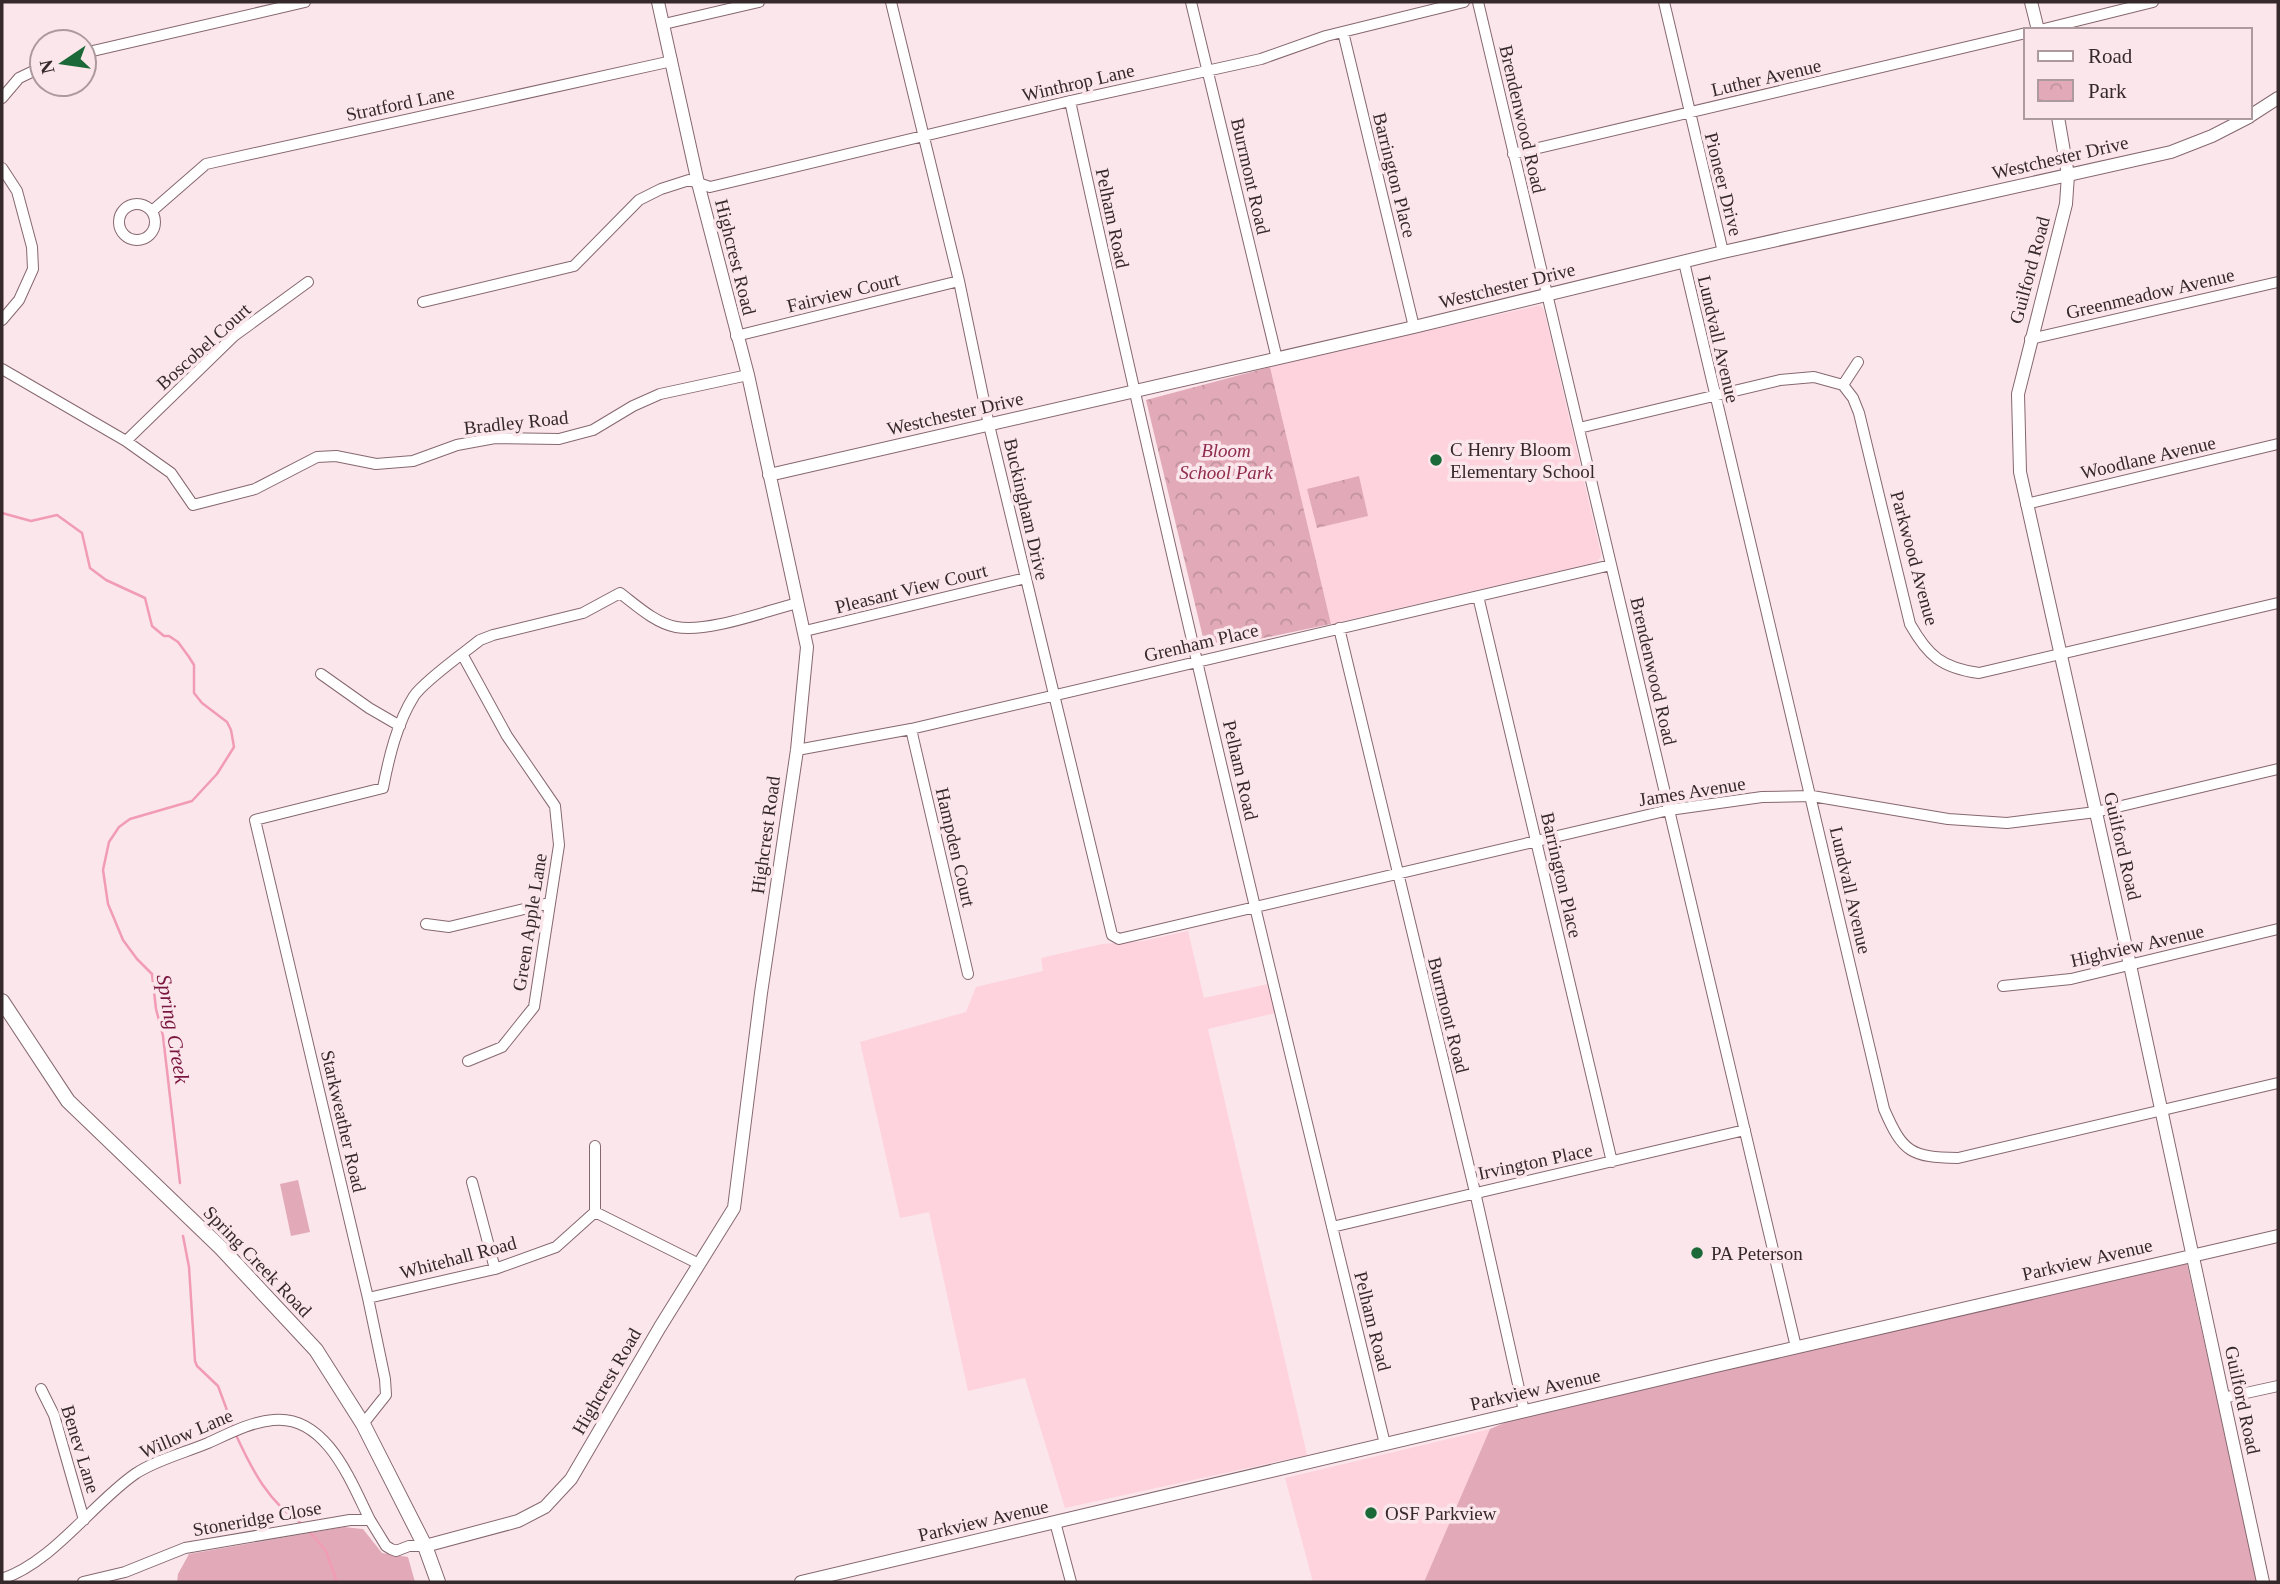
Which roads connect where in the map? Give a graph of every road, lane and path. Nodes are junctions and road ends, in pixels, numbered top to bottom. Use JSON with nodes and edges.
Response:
{"nodes":[{"id":1,"x":305,"y":2,"type":"edge"},
{"id":2,"x":658,"y":2,"type":"edge"},
{"id":3,"x":759,"y":2,"type":"edge"},
{"id":4,"x":891,"y":2,"type":"edge"},
{"id":5,"x":1191,"y":2,"type":"edge"},
{"id":6,"x":1464,"y":2,"type":"edge"},
{"id":7,"x":1478,"y":2,"type":"edge"},
{"id":8,"x":1664,"y":2,"type":"edge"},
{"id":9,"x":2031,"y":2,"type":"edge"},
{"id":10,"x":2153,"y":2,"type":"edge"},
{"id":11,"x":664,"y":24,"type":"junction"},
{"id":12,"x":2038,"y":28,"type":"edge"},
{"id":13,"x":2047,"y":28,"type":"edge"},
{"id":14,"x":1343,"y":32,"type":"junction"},
{"id":15,"x":2024,"y":33,"type":"edge"},
{"id":16,"x":98,"y":50,"type":"edge"},
{"id":17,"x":672,"y":61,"type":"junction"},
{"id":18,"x":1208,"y":71,"type":"junction"},
{"id":19,"x":28,"y":73,"type":"edge"},
{"id":20,"x":2,"y":98,"type":"edge"},
{"id":21,"x":2278,"y":98,"type":"edge"},
{"id":22,"x":1070,"y":101,"type":"junction"},
{"id":23,"x":1689,"y":113,"type":"junction"},
{"id":24,"x":2252,"y":116,"type":"edge"},
{"id":25,"x":2058,"y":119,"type":"edge"},
{"id":26,"x":2246,"y":119,"type":"edge"},
{"id":27,"x":922,"y":137,"type":"junction"},
{"id":28,"x":1513,"y":154,"type":"junction"},
{"id":29,"x":2,"y":168,"type":"edge"},
{"id":30,"x":2068,"y":175,"type":"junction"},
{"id":31,"x":698,"y":183,"type":"junction"},
{"id":32,"x":152,"y":211,"type":"dead end"},
{"id":33,"x":1723,"y":252,"type":"junction"},
{"id":34,"x":1684,"y":262,"type":"junction"},
{"id":35,"x":959,"y":281,"type":"junction"},
{"id":36,"x":308,"y":282,"type":"dead end"},
{"id":37,"x":2278,"y":282,"type":"edge"},
{"id":38,"x":1546,"y":295,"type":"junction"},
{"id":39,"x":423,"y":302,"type":"dead end"},
{"id":40,"x":2,"y":320,"type":"edge"},
{"id":41,"x":1414,"y":327,"type":"junction"},
{"id":42,"x":736,"y":337,"type":"junction"},
{"id":43,"x":2030,"y":340,"type":"junction"},
{"id":44,"x":1277,"y":359,"type":"junction"},
{"id":45,"x":1858,"y":362,"type":"dead end"},
{"id":46,"x":2,"y":369,"type":"edge"},
{"id":47,"x":748,"y":375,"type":"junction"},
{"id":48,"x":1843,"y":384,"type":"junction"},
{"id":49,"x":1134,"y":393,"type":"junction"},
{"id":50,"x":1714,"y":395,"type":"junction"},
{"id":51,"x":989,"y":425,"type":"junction"},
{"id":52,"x":1579,"y":428,"type":"junction"},
{"id":53,"x":126,"y":441,"type":"junction"},
{"id":54,"x":2278,"y":444,"type":"edge"},
{"id":55,"x":769,"y":475,"type":"junction"},
{"id":56,"x":2026,"y":504,"type":"junction"},
{"id":57,"x":1611,"y":565,"type":"junction"},
{"id":58,"x":1026,"y":578,"type":"junction"},
{"id":59,"x":1478,"y":596,"type":"junction"},
{"id":60,"x":798,"y":603,"type":"junction"},
{"id":61,"x":2278,"y":603,"type":"edge"},
{"id":62,"x":1339,"y":628,"type":"junction"},
{"id":63,"x":805,"y":631,"type":"junction"},
{"id":64,"x":462,"y":654,"type":"junction"},
{"id":65,"x":2062,"y":655,"type":"junction"},
{"id":66,"x":1198,"y":661,"type":"junction"},
{"id":67,"x":321,"y":674,"type":"dead end"},
{"id":68,"x":1053,"y":695,"type":"junction"},
{"id":69,"x":400,"y":726,"type":"junction"},
{"id":70,"x":911,"y":729,"type":"junction"},
{"id":71,"x":797,"y":750,"type":"junction"},
{"id":72,"x":2278,"y":769,"type":"edge"},
{"id":73,"x":1812,"y":796,"type":"junction"},
{"id":74,"x":1669,"y":810,"type":"junction"},
{"id":75,"x":2096,"y":811,"type":"junction"},
{"id":76,"x":1536,"y":841,"type":"junction"},
{"id":77,"x":1397,"y":875,"type":"junction"},
{"id":78,"x":549,"y":903,"type":"junction"},
{"id":79,"x":1255,"y":907,"type":"junction"},
{"id":80,"x":426,"y":924,"type":"dead end"},
{"id":81,"x":2278,"y":929,"type":"edge"},
{"id":82,"x":1119,"y":939,"type":"joint"},
{"id":83,"x":2130,"y":965,"type":"junction"},
{"id":84,"x":968,"y":974,"type":"dead end"},
{"id":85,"x":2003,"y":986,"type":"dead end"},
{"id":86,"x":2,"y":1001,"type":"edge"},
{"id":87,"x":468,"y":1061,"type":"dead end"},
{"id":88,"x":2278,"y":1083,"type":"edge"},
{"id":89,"x":2161,"y":1111,"type":"junction"},
{"id":90,"x":1745,"y":1130,"type":"junction"},
{"id":91,"x":594,"y":1146,"type":"dead end"},
{"id":92,"x":1612,"y":1162,"type":"junction"},
{"id":93,"x":471,"y":1182,"type":"dead end"},
{"id":94,"x":1475,"y":1192,"type":"junction"},
{"id":95,"x":595,"y":1212,"type":"junction"},
{"id":96,"x":1332,"y":1227,"type":"junction"},
{"id":97,"x":2278,"y":1236,"type":"edge"},
{"id":98,"x":2192,"y":1254,"type":"junction"},
{"id":99,"x":699,"y":1264,"type":"junction"},
{"id":100,"x":495,"y":1269,"type":"junction"},
{"id":101,"x":368,"y":1298,"type":"junction"},
{"id":102,"x":1796,"y":1347,"type":"junction"},
{"id":103,"x":2278,"y":1386,"type":"edge"},
{"id":104,"x":41,"y":1389,"type":"dead end"},
{"id":105,"x":2223,"y":1398,"type":"junction"},
{"id":106,"x":1524,"y":1411,"type":"junction"},
{"id":107,"x":363,"y":1424,"type":"junction"},
{"id":108,"x":1385,"y":1444,"type":"junction"},
{"id":109,"x":84,"y":1520,"type":"junction"},
{"id":110,"x":370,"y":1520,"type":"junction"},
{"id":111,"x":1055,"y":1522,"type":"junction"},
{"id":112,"x":425,"y":1546,"type":"junction"},
{"id":113,"x":2,"y":1579,"type":"edge"},
{"id":114,"x":83,"y":1582,"type":"edge"},
{"id":115,"x":438,"y":1582,"type":"edge"},
{"id":116,"x":801,"y":1582,"type":"edge"},
{"id":117,"x":1071,"y":1582,"type":"edge"},
{"id":118,"x":2263,"y":1582,"type":"edge"}],
"edges":[{"from":1,"to":16,"type":"street"},
{"from":2,"to":11,"type":"street","name":"Highcrest Road"},
{"from":3,"to":11,"type":"street"},
{"from":4,"to":27,"type":"street","name":"Buckingham Drive"},
{"from":5,"to":18,"type":"street","name":"Burrmont Road"},
{"from":6,"to":14,"type":"street","name":"Winthrop Lane"},
{"from":7,"to":28,"type":"street","name":"Brendenwood Road"},
{"from":8,"to":23,"type":"street","name":"Pioneer Drive"},
{"from":9,"to":12,"type":"street"},
{"from":10,"to":13,"type":"street"},
{"from":11,"to":17,"type":"street","name":"Highcrest Road"},
{"from":14,"to":18,"type":"street","name":"Winthrop Lane"},
{"from":14,"to":41,"type":"street","name":"Barrington Place"},
{"from":15,"to":23,"type":"street","name":"Luther Avenue"},
{"from":17,"to":31,"type":"street","name":"Highcrest Road"},
{"from":17,"to":32,"type":"street","name":"Stratford Lane"},
{"from":18,"to":22,"type":"street","name":"Winthrop Lane"},
{"from":18,"to":44,"type":"street","name":"Burrmont Road"},
{"from":19,"to":20,"type":"street"},
{"from":21,"to":24,"type":"street","name":"Westchester Drive"},
{"from":22,"to":27,"type":"street","name":"Winthrop Lane"},
{"from":22,"to":49,"type":"street","name":"Pelham Road"},
{"from":23,"to":28,"type":"street","name":"Luther Avenue"},
{"from":23,"to":33,"type":"street","name":"Pioneer Drive"},
{"from":25,"to":30,"type":"street","name":"Guilford Road"},
{"from":26,"to":30,"type":"street","name":"Westchester Drive"},
{"from":27,"to":31,"type":"street","name":"Winthrop Lane"},
{"from":27,"to":35,"type":"street","name":"Buckingham Drive"},
{"from":28,"to":38,"type":"street","name":"Brendenwood Road"},
{"from":29,"to":40,"type":"street"},
{"from":30,"to":33,"type":"street","name":"Westchester Drive"},
{"from":30,"to":43,"type":"street","name":"Guilford Road"},
{"from":31,"to":39,"type":"street","name":"Winthrop Lane"},
{"from":31,"to":42,"type":"street","name":"Highcrest Road"},
{"from":33,"to":34,"type":"street","name":"Westchester Drive"},
{"from":34,"to":38,"type":"street","name":"Westchester Drive"},
{"from":34,"to":50,"type":"street","name":"Lundvall Avenue"},
{"from":35,"to":42,"type":"street","name":"Fairview Court"},
{"from":35,"to":51,"type":"street","name":"Buckingham Drive"},
{"from":36,"to":53,"type":"street","name":"Boscobel Court"},
{"from":37,"to":43,"type":"street","name":"Greenmeadow Avenue"},
{"from":38,"to":41,"type":"street","name":"Westchester Drive"},
{"from":38,"to":52,"type":"street","name":"Brendenwood Road"},
{"from":41,"to":44,"type":"street","name":"Westchester Drive"},
{"from":42,"to":47,"type":"street","name":"Highcrest Road"},
{"from":43,"to":56,"type":"street","name":"Guilford Road"},
{"from":44,"to":49,"type":"street","name":"Westchester Drive"},
{"from":45,"to":48,"type":"street"},
{"from":46,"to":53,"type":"street","name":"Bradley Road"},
{"from":47,"to":53,"type":"street","name":"Bradley Road"},
{"from":47,"to":55,"type":"street","name":"Highcrest Road"},
{"from":48,"to":50,"type":"street"},
{"from":48,"to":65,"type":"street","name":"Parkwood Avenue"},
{"from":49,"to":51,"type":"street","name":"Westchester Drive"},
{"from":49,"to":66,"type":"street","name":"Pelham Road"},
{"from":50,"to":52,"type":"street"},
{"from":50,"to":73,"type":"street","name":"Lundvall Avenue"},
{"from":51,"to":55,"type":"street","name":"Westchester Drive"},
{"from":51,"to":58,"type":"street","name":"Buckingham Drive"},
{"from":52,"to":57,"type":"street","name":"Brendenwood Road"},
{"from":54,"to":56,"type":"street","name":"Woodlane Avenue"},
{"from":55,"to":60,"type":"street","name":"Highcrest Road"},
{"from":56,"to":65,"type":"street","name":"Guilford Road"},
{"from":57,"to":59,"type":"street","name":"Grenham Place"},
{"from":57,"to":74,"type":"street","name":"Brendenwood Road"},
{"from":58,"to":63,"type":"street","name":"Pleasant View Court"},
{"from":58,"to":68,"type":"street","name":"Buckingham Drive"},
{"from":59,"to":62,"type":"street","name":"Grenham Place"},
{"from":59,"to":76,"type":"street","name":"Barrington Place"},
{"from":60,"to":63,"type":"street","name":"Highcrest Road"},
{"from":60,"to":64,"type":"street"},
{"from":61,"to":65,"type":"street","name":"Parkwood Avenue"},
{"from":62,"to":66,"type":"street","name":"Grenham Place"},
{"from":62,"to":77,"type":"street","name":"Burrmont Road"},
{"from":63,"to":71,"type":"street","name":"Highcrest Road"},
{"from":64,"to":69,"type":"street"},
{"from":64,"to":78,"type":"street","name":"Green Apple Lane"},
{"from":65,"to":75,"type":"street","name":"Guilford Road"},
{"from":66,"to":68,"type":"street","name":"Grenham Place"},
{"from":66,"to":79,"type":"street","name":"Pelham Road"},
{"from":67,"to":69,"type":"street"},
{"from":68,"to":70,"type":"street","name":"Grenham Place"},
{"from":68,"to":82,"type":"street","name":"Buckingham Drive"},
{"from":69,"to":101,"type":"street","name":"Starkweather Road"},
{"from":70,"to":71,"type":"street","name":"Grenham Place"},
{"from":70,"to":84,"type":"street","name":"Hampden Court"},
{"from":71,"to":99,"type":"street","name":"Highcrest Road"},
{"from":72,"to":75,"type":"street","name":"James Avenue"},
{"from":73,"to":74,"type":"street","name":"James Avenue"},
{"from":73,"to":75,"type":"street","name":"James Avenue"},
{"from":73,"to":89,"type":"street","name":"Lundvall Avenue"},
{"from":74,"to":76,"type":"street","name":"James Avenue"},
{"from":74,"to":90,"type":"street","name":"Brendenwood Road"},
{"from":75,"to":83,"type":"street","name":"Guilford Road"},
{"from":76,"to":77,"type":"street","name":"James Avenue"},
{"from":76,"to":92,"type":"street","name":"Barrington Place"},
{"from":77,"to":79,"type":"street","name":"James Avenue"},
{"from":77,"to":94,"type":"street","name":"Burrmont Road"},
{"from":78,"to":80,"type":"street"},
{"from":78,"to":87,"type":"street","name":"Green Apple Lane"},
{"from":79,"to":82,"type":"street","name":"James Avenue"},
{"from":79,"to":96,"type":"street","name":"Pelham Road"},
{"from":81,"to":83,"type":"street","name":"Highview Avenue"},
{"from":83,"to":85,"type":"street","name":"Highview Avenue"},
{"from":83,"to":89,"type":"street","name":"Guilford Road"},
{"from":86,"to":107,"type":"main road","name":"Spring Creek Road"},
{"from":88,"to":89,"type":"street","name":"Lundvall Avenue"},
{"from":89,"to":98,"type":"street","name":"Guilford Road"},
{"from":90,"to":92,"type":"street","name":"Irvington Place"},
{"from":90,"to":102,"type":"street","name":"Brendenwood Road"},
{"from":91,"to":95,"type":"street"},
{"from":92,"to":94,"type":"street","name":"Irvington Place"},
{"from":93,"to":100,"type":"street"},
{"from":94,"to":96,"type":"street","name":"Irvington Place"},
{"from":94,"to":106,"type":"street","name":"Burrmont Road"},
{"from":95,"to":99,"type":"street"},
{"from":95,"to":100,"type":"street","name":"Whitehall Road"},
{"from":96,"to":108,"type":"street","name":"Pelham Road"},
{"from":97,"to":98,"type":"street","name":"Parkview Avenue"},
{"from":98,"to":102,"type":"street","name":"Parkview Avenue"},
{"from":98,"to":105,"type":"street","name":"Guilford Road"},
{"from":99,"to":112,"type":"street","name":"Highcrest Road"},
{"from":100,"to":101,"type":"street","name":"Whitehall Road"},
{"from":101,"to":107,"type":"street","name":"Starkweather Road"},
{"from":102,"to":106,"type":"street","name":"Parkview Avenue"},
{"from":103,"to":105,"type":"street"},
{"from":104,"to":109,"type":"street","name":"Benev Lane"},
{"from":105,"to":118,"type":"street","name":"Guilford Road"},
{"from":106,"to":108,"type":"street","name":"Parkview Avenue"},
{"from":107,"to":112,"type":"main road","name":"Spring Creek Road"},
{"from":108,"to":111,"type":"street","name":"Parkview Avenue"},
{"from":109,"to":110,"type":"street","name":"Willow Lane"},
{"from":109,"to":113,"type":"street","name":"Willow Lane"},
{"from":110,"to":112,"type":"street"},
{"from":110,"to":114,"type":"street","name":"Stoneridge Close"},
{"from":111,"to":116,"type":"street","name":"Parkview Avenue"},
{"from":111,"to":117,"type":"street"},
{"from":112,"to":115,"type":"main road","name":"Spring Creek Road"}]}
